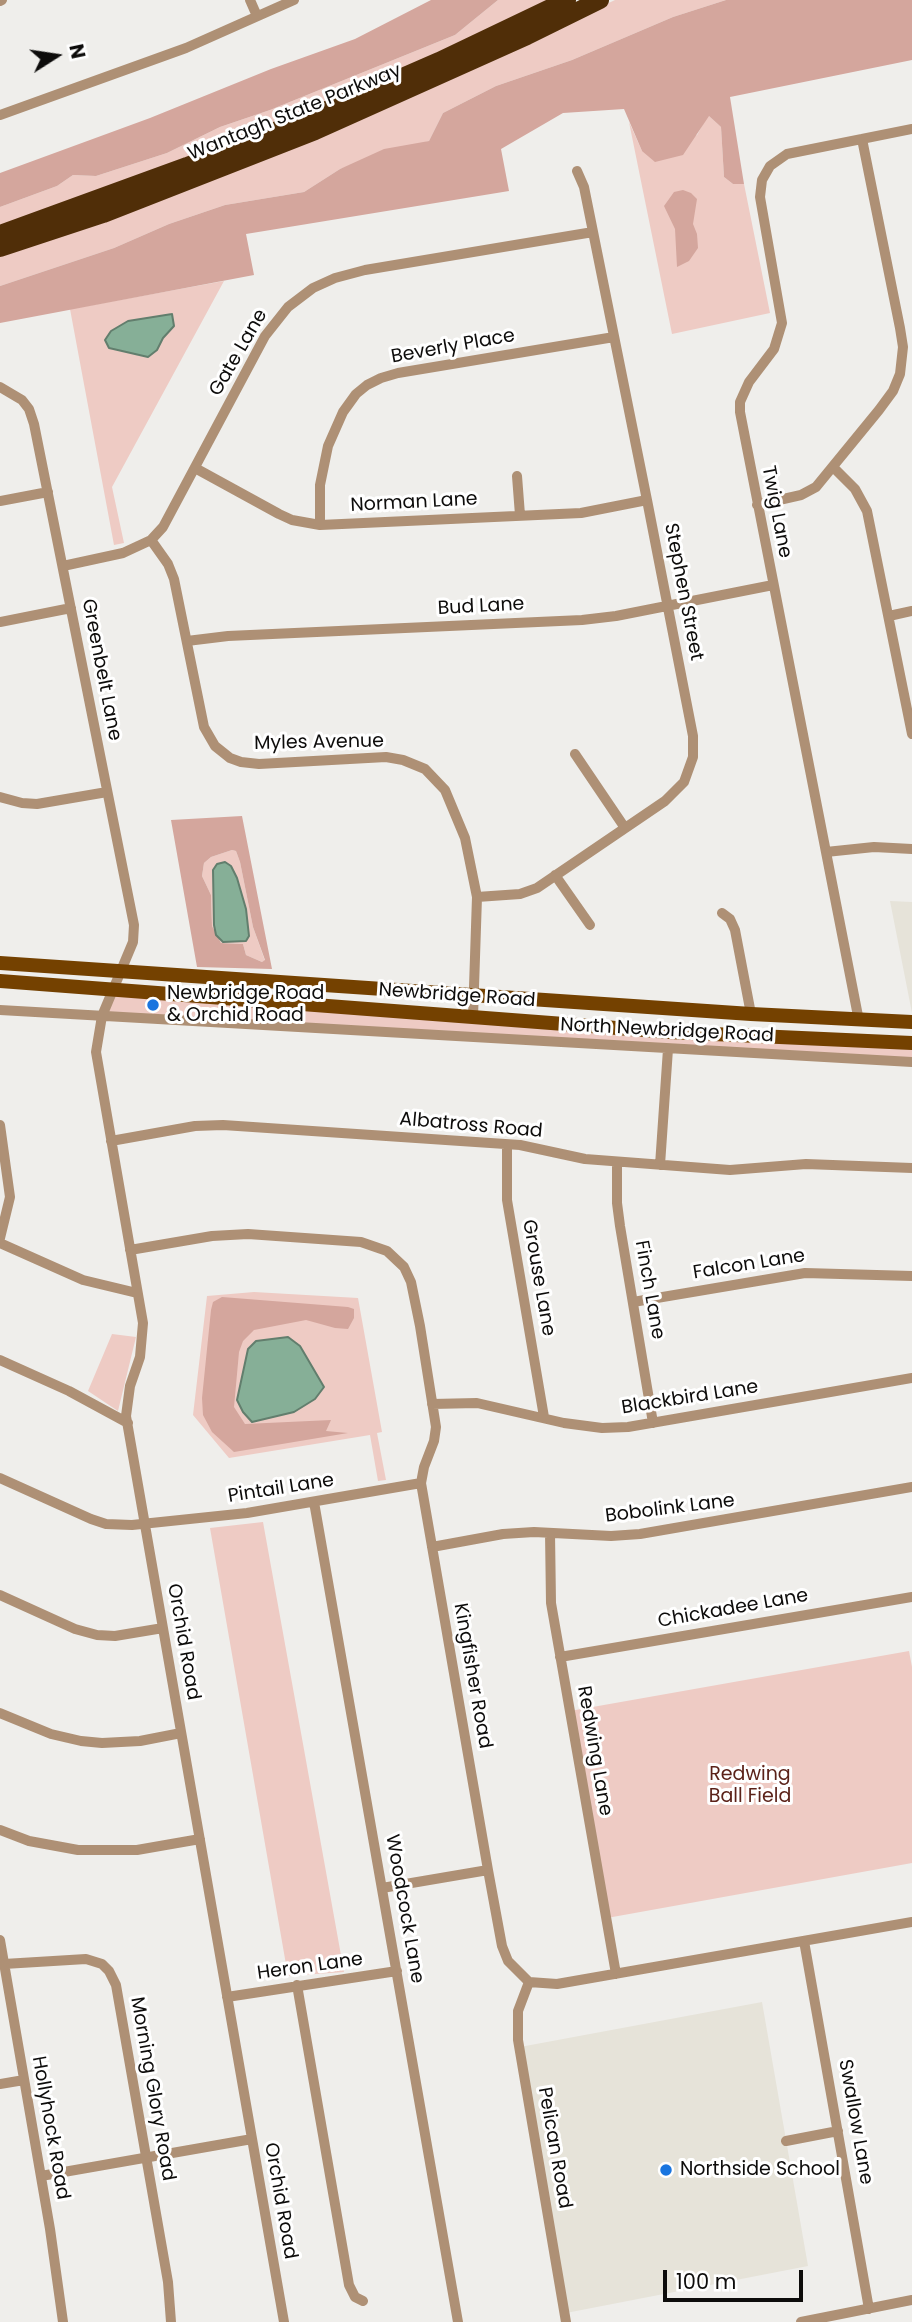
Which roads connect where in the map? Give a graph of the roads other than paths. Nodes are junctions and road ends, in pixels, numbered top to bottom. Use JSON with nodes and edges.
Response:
{"nodes":[{"id":1,"x":250,"y":0,"type":"edge"},
{"id":2,"x":294,"y":0,"type":"edge"},
{"id":3,"x":567,"y":0,"type":"edge"},
{"id":4,"x":600,"y":0,"type":"edge"},
{"id":5,"x":257,"y":16,"type":"junction"},
{"id":6,"x":0,"y":115,"type":"edge"},
{"id":7,"x":912,"y":129,"type":"edge"},
{"id":8,"x":862,"y":139,"type":"junction"},
{"id":9,"x":577,"y":171,"type":"dead end"},
{"id":10,"x":593,"y":232,"type":"junction"},
{"id":11,"x":0,"y":234,"type":"edge"},
{"id":12,"x":0,"y":248,"type":"edge"},
{"id":13,"x":614,"y":337,"type":"junction"},
{"id":14,"x":0,"y":387,"type":"edge"},
{"id":15,"x":833,"y":467,"type":"junction"},
{"id":16,"x":194,"y":468,"type":"junction"},
{"id":17,"x":517,"y":476,"type":"dead end"},
{"id":18,"x":48,"y":492,"type":"junction"},
{"id":19,"x":647,"y":500,"type":"junction"},
{"id":20,"x":0,"y":501,"type":"edge"},
{"id":21,"x":757,"y":505,"type":"junction"},
{"id":22,"x":520,"y":515,"type":"junction"},
{"id":23,"x":320,"y":525,"type":"junction"},
{"id":24,"x":151,"y":540,"type":"junction"},
{"id":25,"x":63,"y":566,"type":"junction"},
{"id":26,"x":773,"y":585,"type":"junction"},
{"id":27,"x":667,"y":606,"type":"junction"},
{"id":28,"x":71,"y":608,"type":"junction"},
{"id":29,"x":912,"y":611,"type":"edge"},
{"id":30,"x":889,"y":616,"type":"junction"},
{"id":31,"x":0,"y":622,"type":"edge"},
{"id":32,"x":187,"y":641,"type":"junction"},
{"id":33,"x":912,"y":734,"type":"edge"},
{"id":34,"x":575,"y":754,"type":"dead end"},
{"id":35,"x":107,"y":792,"type":"junction"},
{"id":36,"x":0,"y":797,"type":"edge"},
{"id":37,"x":625,"y":828,"type":"junction"},
{"id":38,"x":912,"y":849,"type":"edge"},
{"id":39,"x":826,"y":852,"type":"junction"},
{"id":40,"x":555,"y":875,"type":"junction"},
{"id":41,"x":477,"y":897,"type":"junction"},
{"id":42,"x":722,"y":914,"type":"dead end"},
{"id":43,"x":590,"y":925,"type":"dead end"},
{"id":44,"x":0,"y":962,"type":"edge"},
{"id":45,"x":121,"y":972,"type":"junction"},
{"id":46,"x":0,"y":981,"type":"edge"},
{"id":47,"x":115,"y":990,"type":"junction"},
{"id":48,"x":474,"y":996,"type":"junction"},
{"id":49,"x":0,"y":1010,"type":"edge"},
{"id":50,"x":751,"y":1014,"type":"junction"},
{"id":51,"x":102,"y":1016,"type":"junction"},
{"id":52,"x":472,"y":1017,"type":"junction"},
{"id":53,"x":859,"y":1021,"type":"junction"},
{"id":54,"x":912,"y":1022,"type":"edge"},
{"id":55,"x":912,"y":1043,"type":"edge"},
{"id":56,"x":668,"y":1049,"type":"junction"},
{"id":57,"x":912,"y":1062,"type":"edge"},
{"id":58,"x":0,"y":1125,"type":"edge"},
{"id":59,"x":111,"y":1141,"type":"junction"},
{"id":60,"x":507,"y":1144,"type":"junction"},
{"id":61,"x":617,"y":1162,"type":"junction"},
{"id":62,"x":660,"y":1165,"type":"junction"},
{"id":63,"x":912,"y":1168,"type":"edge"},
{"id":64,"x":0,"y":1238,"type":"edge"},
{"id":65,"x":0,"y":1243,"type":"edge"},
{"id":66,"x":130,"y":1251,"type":"junction"},
{"id":67,"x":912,"y":1276,"type":"edge"},
{"id":68,"x":137,"y":1293,"type":"junction"},
{"id":69,"x":633,"y":1302,"type":"junction"},
{"id":70,"x":0,"y":1360,"type":"edge"},
{"id":71,"x":912,"y":1378,"type":"edge"},
{"id":72,"x":432,"y":1404,"type":"junction"},
{"id":73,"x":544,"y":1417,"type":"junction"},
{"id":74,"x":128,"y":1423,"type":"junction"},
{"id":75,"x":653,"y":1423,"type":"junction"},
{"id":76,"x":0,"y":1478,"type":"edge"},
{"id":77,"x":421,"y":1483,"type":"junction"},
{"id":78,"x":912,"y":1488,"type":"edge"},
{"id":79,"x":314,"y":1502,"type":"junction"},
{"id":80,"x":145,"y":1524,"type":"junction"},
{"id":81,"x":550,"y":1533,"type":"junction"},
{"id":82,"x":432,"y":1547,"type":"junction"},
{"id":83,"x":0,"y":1595,"type":"edge"},
{"id":84,"x":912,"y":1597,"type":"edge"},
{"id":85,"x":163,"y":1628,"type":"junction"},
{"id":86,"x":560,"y":1657,"type":"junction"},
{"id":87,"x":0,"y":1713,"type":"edge"},
{"id":88,"x":181,"y":1733,"type":"junction"},
{"id":89,"x":0,"y":1830,"type":"edge"},
{"id":90,"x":200,"y":1839,"type":"junction"},
{"id":91,"x":488,"y":1870,"type":"junction"},
{"id":92,"x":382,"y":1888,"type":"junction"},
{"id":93,"x":911,"y":1926,"type":"edge"},
{"id":94,"x":0,"y":1940,"type":"edge"},
{"id":95,"x":804,"y":1941,"type":"junction"},
{"id":96,"x":4,"y":1964,"type":"junction"},
{"id":97,"x":397,"y":1971,"type":"junction"},
{"id":98,"x":616,"y":1974,"type":"junction"},
{"id":99,"x":529,"y":1982,"type":"junction"},
{"id":100,"x":297,"y":1985,"type":"junction"},
{"id":101,"x":228,"y":1997,"type":"junction"},
{"id":102,"x":24,"y":2080,"type":"junction"},
{"id":103,"x":0,"y":2084,"type":"edge"},
{"id":104,"x":838,"y":2131,"type":"junction"},
{"id":105,"x":252,"y":2139,"type":"junction"},
{"id":106,"x":786,"y":2141,"type":"dead end"},
{"id":107,"x":146,"y":2157,"type":"junction"},
{"id":108,"x":41,"y":2176,"type":"junction"},
{"id":109,"x":912,"y":2300,"type":"edge"},
{"id":110,"x":363,"y":2301,"type":"dead end"},
{"id":111,"x":869,"y":2309,"type":"junction"},
{"id":112,"x":63,"y":2322,"type":"edge"},
{"id":113,"x":170,"y":2322,"type":"edge"},
{"id":114,"x":284,"y":2322,"type":"edge"},
{"id":115,"x":458,"y":2322,"type":"edge"},
{"id":116,"x":566,"y":2322,"type":"edge"},
{"id":117,"x":801,"y":2322,"type":"edge"}],
"edges":[{"from":1,"to":5,"type":"street"},
{"from":2,"to":5,"type":"street"},
{"from":3,"to":11,"type":"highway","name":"Wantagh State Parkway"},
{"from":4,"to":12,"type":"highway","name":"Wantagh State Parkway"},
{"from":5,"to":6,"type":"street"},
{"from":7,"to":8,"type":"street","name":"Twig Lane"},
{"from":8,"to":15,"type":"street"},
{"from":8,"to":21,"type":"street","name":"Twig Lane"},
{"from":9,"to":10,"type":"street","name":"Stephen Street"},
{"from":10,"to":13,"type":"street","name":"Stephen Street"},
{"from":10,"to":16,"type":"street","name":"Gate Lane"},
{"from":13,"to":19,"type":"street","name":"Stephen Street"},
{"from":13,"to":23,"type":"street","name":"Beverly Place"},
{"from":14,"to":18,"type":"street","name":"Greenbelt Lane"},
{"from":15,"to":21,"type":"street"},
{"from":15,"to":30,"type":"street"},
{"from":16,"to":23,"type":"street","name":"Norman Lane"},
{"from":16,"to":24,"type":"street","name":"Gate Lane"},
{"from":17,"to":22,"type":"street"},
{"from":18,"to":20,"type":"street"},
{"from":18,"to":25,"type":"street","name":"Greenbelt Lane"},
{"from":19,"to":22,"type":"street","name":"Norman Lane"},
{"from":19,"to":27,"type":"street","name":"Stephen Street"},
{"from":21,"to":26,"type":"street","name":"Twig Lane"},
{"from":22,"to":23,"type":"street","name":"Norman Lane"},
{"from":24,"to":25,"type":"street"},
{"from":24,"to":32,"type":"street","name":"Myles Avenue"},
{"from":25,"to":28,"type":"street","name":"Greenbelt Lane"},
{"from":26,"to":27,"type":"street","name":"Bud Lane"},
{"from":26,"to":39,"type":"street","name":"Twig Lane"},
{"from":27,"to":32,"type":"street","name":"Bud Lane"},
{"from":27,"to":37,"type":"street","name":"Stephen Street"},
{"from":28,"to":31,"type":"street"},
{"from":28,"to":35,"type":"street","name":"Greenbelt Lane"},
{"from":29,"to":30,"type":"street"},
{"from":30,"to":33,"type":"street"},
{"from":32,"to":41,"type":"street","name":"Myles Avenue"},
{"from":34,"to":37,"type":"street"},
{"from":35,"to":36,"type":"street"},
{"from":35,"to":45,"type":"street","name":"Greenbelt Lane"},
{"from":37,"to":40,"type":"street","name":"Stephen Street"},
{"from":38,"to":39,"type":"street"},
{"from":39,"to":53,"type":"street","name":"Twig Lane"},
{"from":40,"to":41,"type":"street","name":"Stephen Street"},
{"from":40,"to":43,"type":"street"},
{"from":41,"to":48,"type":"street","name":"Myles Avenue"},
{"from":42,"to":50,"type":"street"},
{"from":44,"to":45,"type":"main road","name":"Newbridge Road"},
{"from":45,"to":47,"type":"street","name":"Orchid Road"},
{"from":45,"to":48,"type":"main road","name":"Newbridge Road"},
{"from":46,"to":47,"type":"main road","name":"Newbridge Road"},
{"from":47,"to":51,"type":"street","name":"Orchid Road"},
{"from":47,"to":52,"type":"main road","name":"Newbridge Road"},
{"from":48,"to":50,"type":"main road","name":"Newbridge Road"},
{"from":48,"to":52,"type":"street","name":"Myles Avenue"},
{"from":49,"to":51,"type":"street","name":"North Newbridge Road"},
{"from":50,"to":53,"type":"main road","name":"Newbridge Road"},
{"from":51,"to":56,"type":"street","name":"North Newbridge Road"},
{"from":51,"to":59,"type":"street","name":"Orchid Road"},
{"from":52,"to":55,"type":"main road","name":"Newbridge Road"},
{"from":53,"to":54,"type":"main road","name":"Newbridge Road"},
{"from":56,"to":57,"type":"street","name":"North Newbridge Road"},
{"from":56,"to":62,"type":"street"},
{"from":58,"to":64,"type":"street"},
{"from":59,"to":60,"type":"street","name":"Albatross Road"},
{"from":59,"to":66,"type":"street","name":"Orchid Road"},
{"from":60,"to":61,"type":"street","name":"Albatross Road"},
{"from":60,"to":73,"type":"street","name":"Grouse Lane"},
{"from":61,"to":62,"type":"street","name":"Albatross Road"},
{"from":61,"to":69,"type":"street","name":"Finch Lane"},
{"from":62,"to":63,"type":"street","name":"Albatross Road"},
{"from":65,"to":68,"type":"street"},
{"from":66,"to":68,"type":"street","name":"Orchid Road"},
{"from":66,"to":72,"type":"street","name":"Kingfisher Road"},
{"from":67,"to":69,"type":"street","name":"Falcon Lane"},
{"from":68,"to":74,"type":"street","name":"Orchid Road"},
{"from":69,"to":75,"type":"street","name":"Finch Lane"},
{"from":70,"to":74,"type":"street"},
{"from":71,"to":75,"type":"street","name":"Blackbird Lane"},
{"from":72,"to":73,"type":"street","name":"Blackbird Lane"},
{"from":72,"to":77,"type":"street","name":"Kingfisher Road"},
{"from":73,"to":75,"type":"street","name":"Blackbird Lane"},
{"from":74,"to":80,"type":"street","name":"Orchid Road"},
{"from":76,"to":80,"type":"street","name":"Pintail Lane"},
{"from":77,"to":79,"type":"street","name":"Pintail Lane"},
{"from":77,"to":82,"type":"street","name":"Kingfisher Road"},
{"from":78,"to":81,"type":"street","name":"Bobolink Lane"},
{"from":79,"to":80,"type":"street","name":"Pintail Lane"},
{"from":79,"to":92,"type":"street","name":"Woodcock Lane"},
{"from":80,"to":85,"type":"street","name":"Orchid Road"},
{"from":81,"to":82,"type":"street","name":"Bobolink Lane"},
{"from":81,"to":86,"type":"street","name":"Redwing Lane"},
{"from":82,"to":91,"type":"street","name":"Kingfisher Road"},
{"from":83,"to":85,"type":"street"},
{"from":84,"to":86,"type":"street","name":"Chickadee Lane"},
{"from":85,"to":88,"type":"street","name":"Orchid Road"},
{"from":86,"to":98,"type":"street","name":"Redwing Lane"},
{"from":87,"to":88,"type":"street"},
{"from":88,"to":90,"type":"street","name":"Orchid Road"},
{"from":89,"to":90,"type":"street"},
{"from":90,"to":101,"type":"street","name":"Orchid Road"},
{"from":91,"to":92,"type":"street"},
{"from":91,"to":99,"type":"street","name":"Kingfisher Road"},
{"from":92,"to":97,"type":"street","name":"Woodcock Lane"},
{"from":93,"to":95,"type":"street"},
{"from":94,"to":96,"type":"street","name":"Hollyhock Road"},
{"from":95,"to":98,"type":"street"},
{"from":95,"to":104,"type":"street","name":"Swallow Lane"},
{"from":96,"to":102,"type":"street","name":"Hollyhock Road"},
{"from":96,"to":107,"type":"street","name":"Morning Glory Road"},
{"from":97,"to":100,"type":"street","name":"Heron Lane"},
{"from":97,"to":115,"type":"street","name":"Woodcock Lane"},
{"from":98,"to":99,"type":"street"},
{"from":99,"to":116,"type":"street","name":"Pelican Road"},
{"from":100,"to":101,"type":"street","name":"Heron Lane"},
{"from":100,"to":110,"type":"street"},
{"from":101,"to":105,"type":"street","name":"Orchid Road"},
{"from":102,"to":103,"type":"street"},
{"from":102,"to":108,"type":"street","name":"Hollyhock Road"},
{"from":104,"to":106,"type":"street"},
{"from":104,"to":111,"type":"street","name":"Swallow Lane"},
{"from":105,"to":107,"type":"street"},
{"from":105,"to":114,"type":"street","name":"Orchid Road"},
{"from":107,"to":108,"type":"street"},
{"from":107,"to":113,"type":"street","name":"Morning Glory Road"},
{"from":108,"to":112,"type":"street","name":"Hollyhock Road"},
{"from":109,"to":111,"type":"street"},
{"from":111,"to":117,"type":"street"}]}
